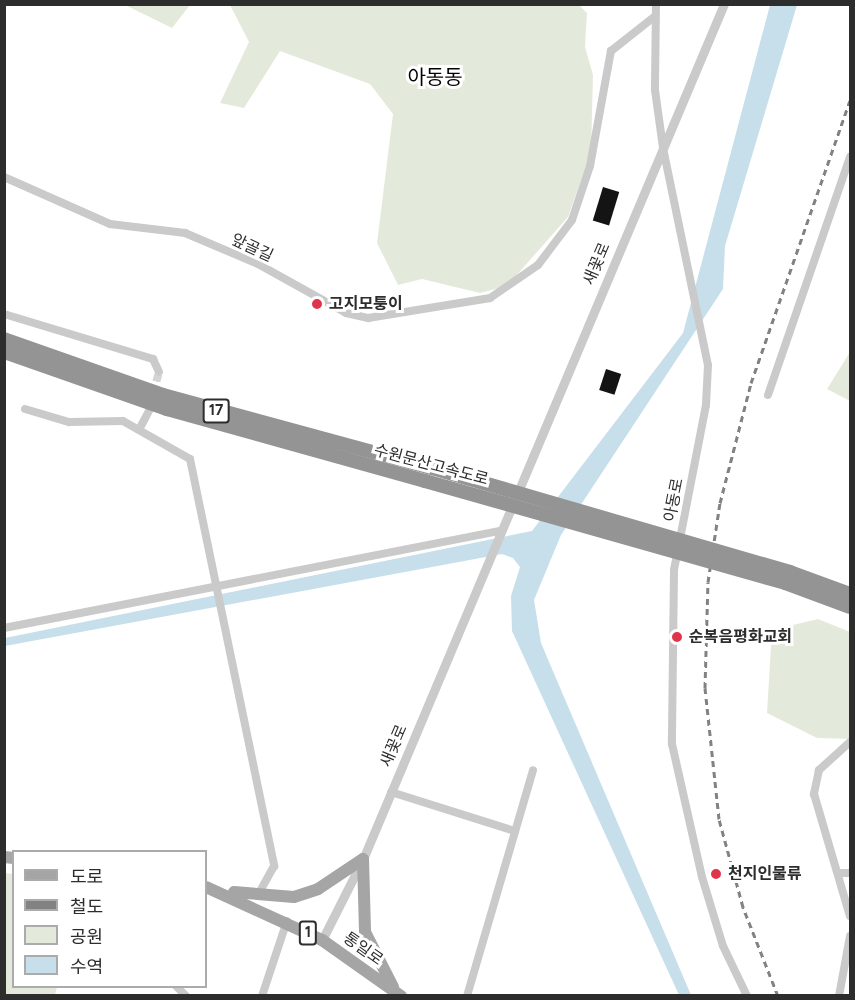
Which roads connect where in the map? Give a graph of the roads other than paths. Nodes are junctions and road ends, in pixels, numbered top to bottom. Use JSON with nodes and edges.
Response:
{"nodes":[{"id":1,"x":656,"y":4,"type":"edge"},
{"id":2,"x":724,"y":4,"type":"edge"},
{"id":3,"x":654,"y":17,"type":"junction"},
{"id":4,"x":663,"y":148,"type":"junction"},
{"id":5,"x":850,"y":157,"type":"edge"},
{"id":6,"x":4,"y":177,"type":"edge"},
{"id":7,"x":4,"y":314,"type":"edge"},
{"id":8,"x":4,"y":339,"type":"edge"},
{"id":9,"x":4,"y":352,"type":"edge"},
{"id":10,"x":159,"y":372,"type":"dead end"},
{"id":11,"x":768,"y":395,"type":"dead end"},
{"id":12,"x":25,"y":409,"type":"dead end"},
{"id":13,"x":148,"y":411,"type":"dead end"},
{"id":14,"x":141,"y":426,"type":"junction"},
{"id":15,"x":499,"y":533,"type":"junction"},
{"id":16,"x":787,"y":578,"type":"junction"},
{"id":17,"x":215,"y":590,"type":"junction"},
{"id":18,"x":850,"y":594,"type":"edge"},
{"id":19,"x":850,"y":607,"type":"edge"},
{"id":20,"x":4,"y":628,"type":"edge"},
{"id":21,"x":850,"y":742,"type":"edge"},
{"id":22,"x":533,"y":770,"type":"dead end"},
{"id":23,"x":391,"y":792,"type":"junction"},
{"id":24,"x":515,"y":831,"type":"junction"},
{"id":25,"x":363,"y":859,"type":"junction"},
{"id":26,"x":838,"y":873,"type":"junction"},
{"id":27,"x":850,"y":873,"type":"edge"},
{"id":28,"x":207,"y":888,"type":"edge"},
{"id":29,"x":219,"y":891,"type":"junction"},
{"id":30,"x":258,"y":895,"type":"junction"},
{"id":31,"x":850,"y":916,"type":"edge"},
{"id":32,"x":287,"y":921,"type":"junction"},
{"id":33,"x":850,"y":936,"type":"edge"},
{"id":34,"x":322,"y":940,"type":"junction"},
{"id":35,"x":399,"y":994,"type":"edge"},
{"id":36,"x":262,"y":996,"type":"edge"},
{"id":37,"x":467,"y":996,"type":"edge"},
{"id":38,"x":747,"y":996,"type":"edge"},
{"id":39,"x":838,"y":996,"type":"edge"}],
"edges":[{"from":1,"to":3,"type":"street","name":"아동로"},
{"from":2,"to":4,"type":"street","name":"새꽃로"},
{"from":3,"to":4,"type":"street","name":"아동로"},
{"from":3,"to":6,"type":"street","name":"앞골길"},
{"from":4,"to":15,"type":"street","name":"새꽃로"},
{"from":4,"to":38,"type":"street","name":"아동로"},
{"from":5,"to":11,"type":"street"},
{"from":7,"to":10,"type":"street"},
{"from":8,"to":16,"type":"highway","name":"수원문산고속도로","number":"17","bridge":true},
{"from":9,"to":16,"type":"highway","name":"수원문산고속도로","number":"17","bridge":true},
{"from":12,"to":14,"type":"street"},
{"from":13,"to":14,"type":"street"},
{"from":14,"to":17,"type":"street"},
{"from":15,"to":17,"type":"street"},
{"from":15,"to":23,"type":"street","name":"새꽃로"},
{"from":16,"to":18,"type":"highway","name":"수원문산고속도로","number":"17"},
{"from":16,"to":19,"type":"highway","name":"수원문산고속도로","number":"17"},
{"from":17,"to":20,"type":"street"},
{"from":17,"to":30,"type":"street"},
{"from":21,"to":26,"type":"street"},
{"from":22,"to":24,"type":"street"},
{"from":23,"to":24,"type":"street"},
{"from":23,"to":25,"type":"street","name":"새꽃로"},
{"from":24,"to":37,"type":"street"},
{"from":25,"to":30,"type":"main road"},
{"from":25,"to":34,"type":"street","name":"새꽃로"},
{"from":25,"to":35,"type":"main road"},
{"from":26,"to":27,"type":"street"},
{"from":26,"to":31,"type":"street"},
{"from":28,"to":29,"type":"main road","name":"통일로","number":"1"},
{"from":29,"to":30,"type":"main road"},
{"from":29,"to":32,"type":"main road","name":"통일로","number":"1"},
{"from":32,"to":34,"type":"main road","name":"통일로","number":"1"},
{"from":32,"to":36,"type":"street"},
{"from":33,"to":39,"type":"street"},
{"from":34,"to":35,"type":"main road","name":"통일로","number":"1"}]}
